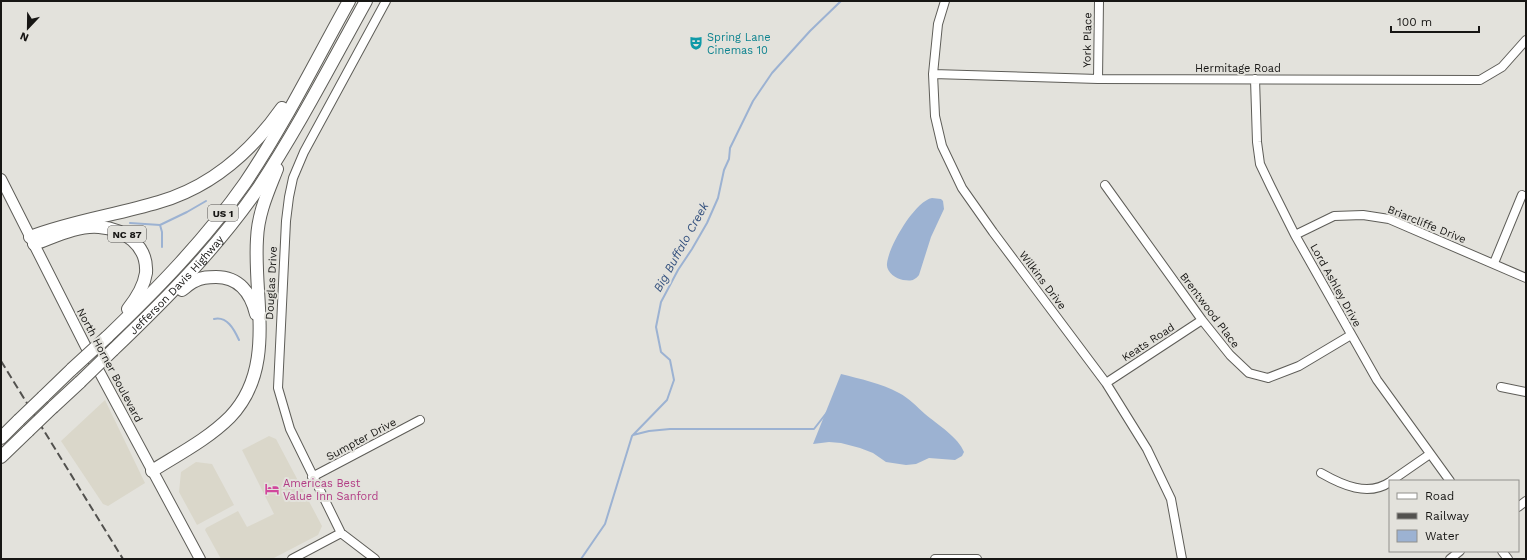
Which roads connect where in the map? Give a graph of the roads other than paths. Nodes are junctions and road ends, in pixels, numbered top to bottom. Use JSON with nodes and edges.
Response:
{"nodes":[{"id":1,"x":349,"y":1,"type":"edge"},
{"id":2,"x":366,"y":1,"type":"edge"},
{"id":3,"x":386,"y":1,"type":"edge"},
{"id":4,"x":945,"y":1,"type":"edge"},
{"id":5,"x":1099,"y":1,"type":"edge"},
{"id":6,"x":1526,"y":40,"type":"edge"},
{"id":7,"x":933,"y":74,"type":"junction"},
{"id":8,"x":1098,"y":79,"type":"junction"},
{"id":9,"x":1255,"y":79,"type":"junction"},
{"id":10,"x":301,"y":89,"type":"junction"},
{"id":11,"x":282,"y":150,"type":"junction"},
{"id":12,"x":1,"y":180,"type":"edge"},
{"id":13,"x":1105,"y":185,"type":"dead end"},
{"id":14,"x":1522,"y":194,"type":"dead end"},
{"id":15,"x":1295,"y":235,"type":"junction"},
{"id":16,"x":32,"y":241,"type":"junction"},
{"id":17,"x":1494,"y":263,"type":"junction"},
{"id":18,"x":1526,"y":278,"type":"edge"},
{"id":19,"x":124,"y":320,"type":"junction"},
{"id":20,"x":1202,"y":320,"type":"junction"},
{"id":21,"x":140,"y":325,"type":"junction"},
{"id":22,"x":259,"y":330,"type":"junction"},
{"id":23,"x":1351,"y":335,"type":"junction"},
{"id":24,"x":1106,"y":383,"type":"junction"},
{"id":25,"x":1501,"y":387,"type":"dead end"},
{"id":26,"x":1526,"y":392,"type":"edge"},
{"id":27,"x":420,"y":420,"type":"dead end"},
{"id":28,"x":1,"y":438,"type":"edge"},
{"id":29,"x":1430,"y":454,"type":"junction"},
{"id":30,"x":1,"y":457,"type":"edge"},
{"id":31,"x":152,"y":471,"type":"junction"},
{"id":32,"x":1321,"y":473,"type":"dead end"},
{"id":33,"x":312,"y":477,"type":"junction"},
{"id":34,"x":1391,"y":480,"type":"edge"},
{"id":35,"x":1449,"y":480,"type":"edge"},
{"id":36,"x":1389,"y":482,"type":"edge"},
{"id":37,"x":341,"y":534,"type":"junction"},
{"id":38,"x":1459,"y":552,"type":"edge"},
{"id":39,"x":200,"y":559,"type":"edge"},
{"id":40,"x":292,"y":559,"type":"edge"},
{"id":41,"x":375,"y":559,"type":"edge"},
{"id":42,"x":935,"y":559,"type":"edge"},
{"id":43,"x":977,"y":559,"type":"edge"},
{"id":44,"x":1182,"y":559,"type":"edge"},
{"id":45,"x":1450,"y":559,"type":"edge"}],
"edges":[{"from":1,"to":10,"type":"highway","name":"Jefferson Davis Highway","number":"US 1"},
{"from":2,"to":11,"type":"highway","name":"Jefferson Davis Highway","number":"US 1"},
{"from":3,"to":33,"type":"street","name":"Douglas Drive"},
{"from":4,"to":7,"type":"street","name":"Wilkins Drive"},
{"from":5,"to":8,"type":"street","name":"York Place"},
{"from":6,"to":9,"type":"street","name":"Hermitage Road"},
{"from":7,"to":8,"type":"street","name":"Hermitage Road"},
{"from":7,"to":24,"type":"street","name":"Wilkins Drive"},
{"from":8,"to":9,"type":"street","name":"Hermitage Road"},
{"from":9,"to":15,"type":"street","name":"Lord Ashley Drive"},
{"from":10,"to":16,"type":"highway"},
{"from":10,"to":19,"type":"highway","name":"Jefferson Davis Highway","number":"US 1"},
{"from":11,"to":21,"type":"highway","name":"Jefferson Davis Highway","number":"US 1"},
{"from":11,"to":22,"type":"highway"},
{"from":12,"to":16,"type":"main road","name":"North Horner Boulevard"},
{"from":13,"to":20,"type":"street","name":"Brentwood Place"},
{"from":14,"to":17,"type":"street"},
{"from":15,"to":17,"type":"street","name":"Briarcliffe Drive"},
{"from":15,"to":23,"type":"street","name":"Lord Ashley Drive"},
{"from":16,"to":19,"type":"highway","number":"NC 87"},
{"from":16,"to":31,"type":"main road","name":"North Horner Boulevard"},
{"from":17,"to":18,"type":"street","name":"Briarcliffe Drive"},
{"from":19,"to":28,"type":"highway","name":"Jefferson Davis Highway","number":"US 1","bridge":true},
{"from":20,"to":23,"type":"street","name":"Brentwood Place"},
{"from":20,"to":24,"type":"street","name":"Keats Road"},
{"from":21,"to":22,"type":"highway"},
{"from":21,"to":30,"type":"highway","name":"Jefferson Davis Highway","number":"US 1","bridge":true},
{"from":22,"to":31,"type":"highway"},
{"from":23,"to":29,"type":"street","name":"Lord Ashley Drive"},
{"from":24,"to":44,"type":"street","name":"Wilkins Drive"},
{"from":25,"to":26,"type":"street"},
{"from":27,"to":33,"type":"street","name":"Sumpter Drive"},
{"from":29,"to":34,"type":"street"},
{"from":29,"to":35,"type":"street","name":"Lord Ashley Drive"},
{"from":31,"to":39,"type":"main road","name":"North Horner Boulevard"},
{"from":32,"to":36,"type":"street"},
{"from":33,"to":37,"type":"street","name":"Douglas Drive"},
{"from":37,"to":40,"type":"street"},
{"from":37,"to":41,"type":"street","name":"Douglas Drive"},
{"from":38,"to":45,"type":"street"},
{"from":42,"to":43,"type":"street"}]}
